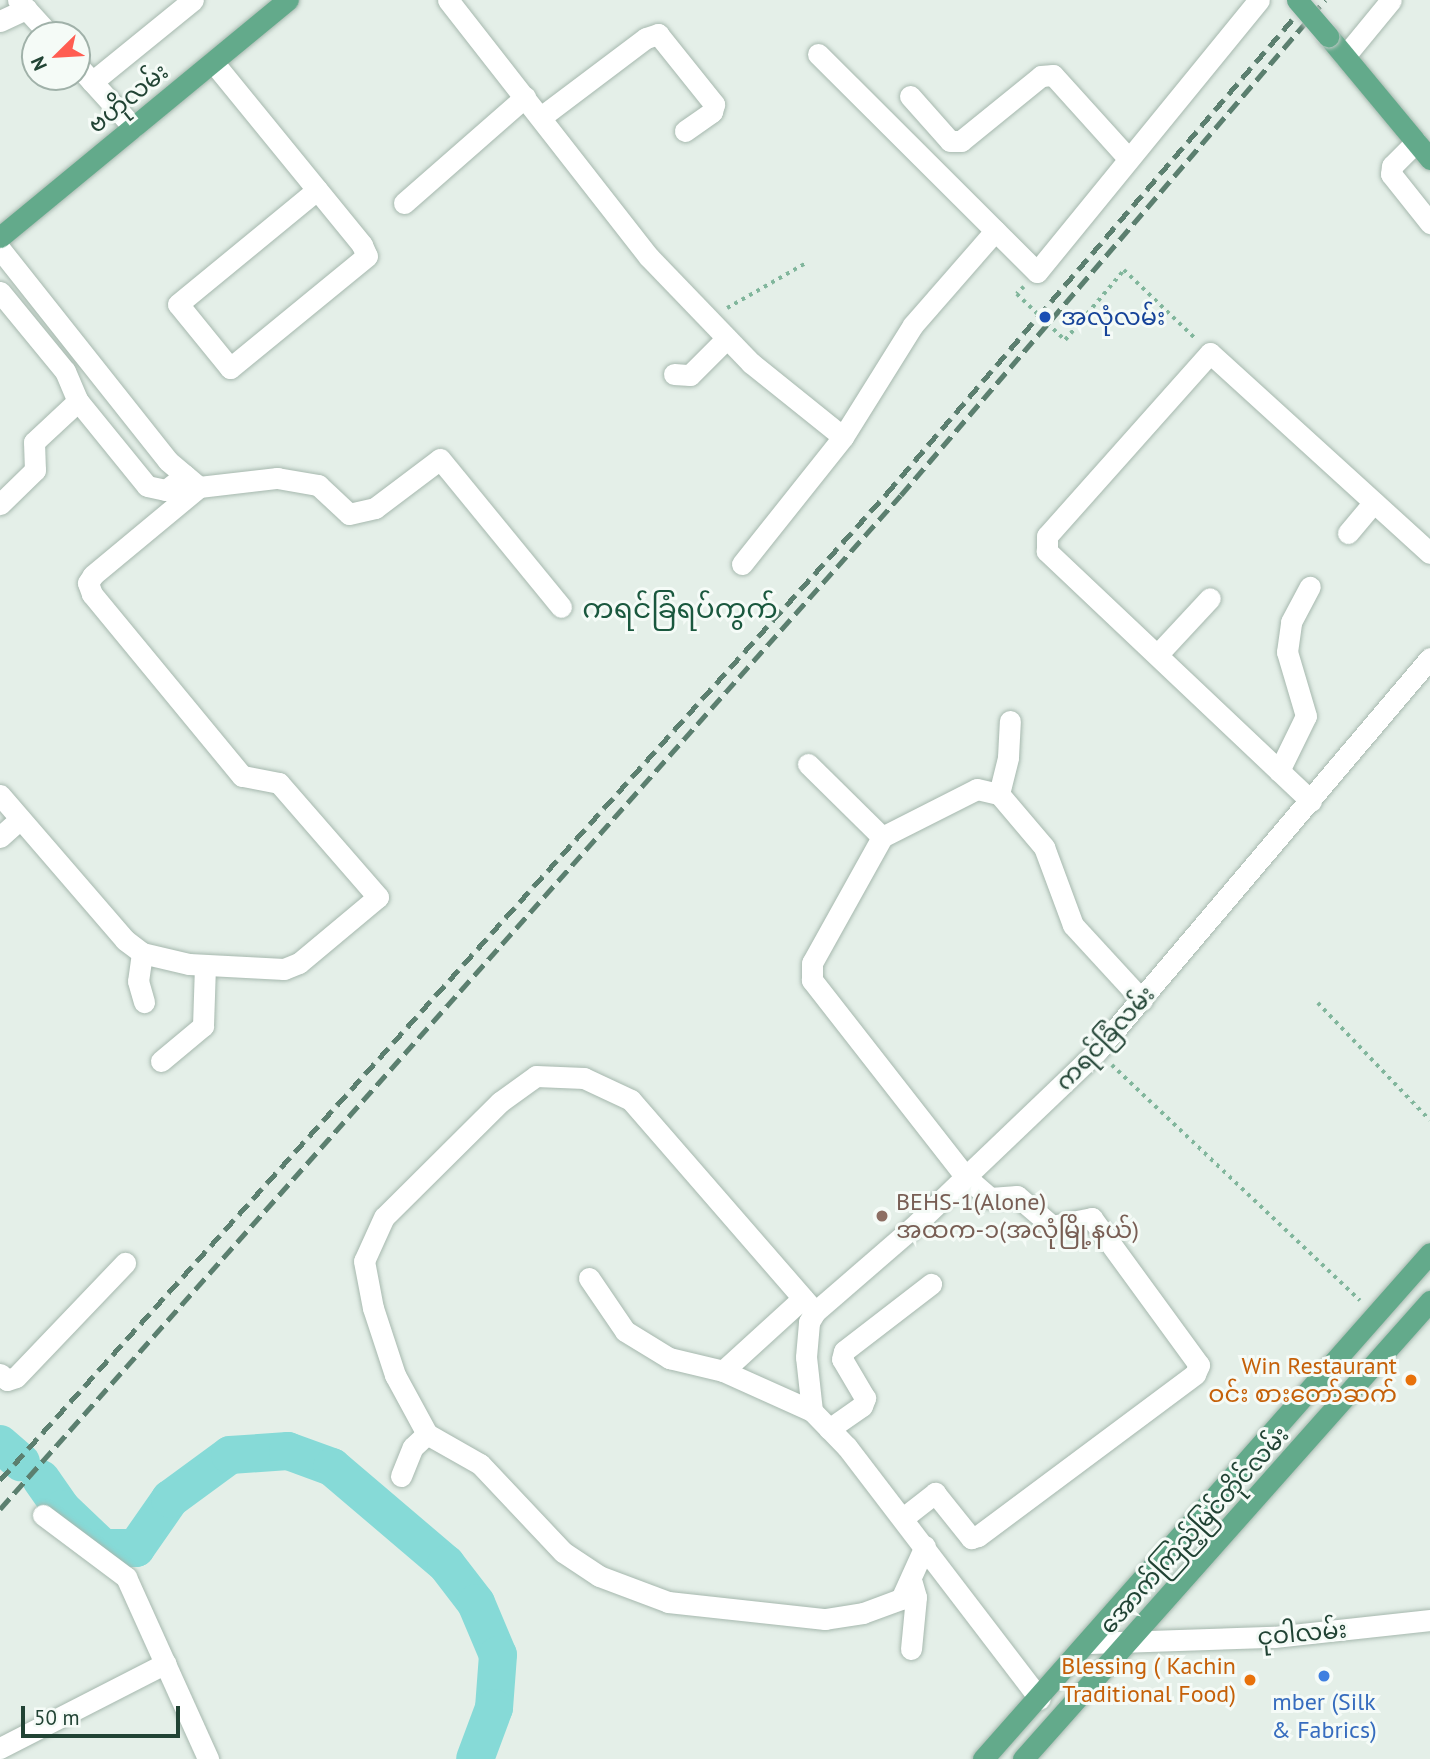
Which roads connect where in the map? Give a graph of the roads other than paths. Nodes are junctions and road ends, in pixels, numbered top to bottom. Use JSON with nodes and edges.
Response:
{"nodes":[{"id":1,"x":193,"y":0,"type":"edge"},
{"id":2,"x":288,"y":0,"type":"edge"},
{"id":3,"x":448,"y":0,"type":"edge"},
{"id":4,"x":1259,"y":0,"type":"edge"},
{"id":5,"x":1297,"y":0,"type":"edge"},
{"id":6,"x":1391,"y":0,"type":"edge"},
{"id":7,"x":22,"y":5,"type":"edge"},
{"id":8,"x":0,"y":21,"type":"edge"},
{"id":9,"x":37,"y":21,"type":"edge"},
{"id":10,"x":818,"y":54,"type":"dead end"},
{"id":11,"x":1345,"y":56,"type":"junction"},
{"id":12,"x":213,"y":62,"type":"junction"},
{"id":13,"x":93,"y":82,"type":"joint"},
{"id":14,"x":910,"y":96,"type":"dead end"},
{"id":15,"x":525,"y":97,"type":"junction"},
{"id":16,"x":541,"y":117,"type":"junction"},
{"id":17,"x":133,"y":127,"type":"junction"},
{"id":18,"x":685,"y":131,"type":"dead end"},
{"id":19,"x":1416,"y":142,"type":"junction"},
{"id":20,"x":1129,"y":159,"type":"junction"},
{"id":21,"x":1430,"y":159,"type":"edge"},
{"id":22,"x":317,"y":190,"type":"junction"},
{"id":23,"x":404,"y":203,"type":"dead end"},
{"id":24,"x":1430,"y":223,"type":"edge"},
{"id":25,"x":995,"y":231,"type":"junction"},
{"id":26,"x":0,"y":237,"type":"edge"},
{"id":27,"x":0,"y":249,"type":"edge"},
{"id":28,"x":0,"y":292,"type":"edge"},
{"id":29,"x":727,"y":338,"type":"junction"},
{"id":30,"x":674,"y":374,"type":"dead end"},
{"id":31,"x":78,"y":401,"type":"junction"},
{"id":32,"x":843,"y":437,"type":"junction"},
{"id":33,"x":192,"y":481,"type":"junction"},
{"id":34,"x":1374,"y":502,"type":"junction"},
{"id":35,"x":0,"y":504,"type":"edge"},
{"id":36,"x":1349,"y":533,"type":"dead end"},
{"id":37,"x":1430,"y":553,"type":"edge"},
{"id":38,"x":742,"y":564,"type":"dead end"},
{"id":39,"x":1310,"y":587,"type":"dead end"},
{"id":40,"x":1210,"y":598,"type":"dead end"},
{"id":41,"x":561,"y":607,"type":"dead end"},
{"id":42,"x":1158,"y":654,"type":"junction"},
{"id":43,"x":1430,"y":658,"type":"edge"},
{"id":44,"x":1010,"y":721,"type":"dead end"},
{"id":45,"x":808,"y":764,"type":"dead end"},
{"id":46,"x":1279,"y":771,"type":"junction"},
{"id":47,"x":999,"y":794,"type":"junction"},
{"id":48,"x":0,"y":796,"type":"edge"},
{"id":49,"x":1311,"y":801,"type":"junction"},
{"id":50,"x":20,"y":819,"type":"junction"},
{"id":51,"x":0,"y":837,"type":"edge"},
{"id":52,"x":882,"y":837,"type":"junction"},
{"id":53,"x":142,"y":953,"type":"junction"},
{"id":54,"x":205,"y":966,"type":"junction"},
{"id":55,"x":1142,"y":1000,"type":"junction"},
{"id":56,"x":144,"y":1002,"type":"dead end"},
{"id":57,"x":161,"y":1061,"type":"dead end"},
{"id":58,"x":965,"y":1176,"type":"junction"},
{"id":59,"x":1430,"y":1253,"type":"edge"},
{"id":60,"x":125,"y":1263,"type":"dead end"},
{"id":61,"x":589,"y":1278,"type":"dead end"},
{"id":62,"x":932,"y":1284,"type":"dead end"},
{"id":63,"x":1430,"y":1301,"type":"edge"},
{"id":64,"x":809,"y":1305,"type":"junction"},
{"id":65,"x":1377,"y":1316,"type":"junction"},
{"id":66,"x":1399,"y":1339,"type":"junction"},
{"id":67,"x":723,"y":1371,"type":"junction"},
{"id":68,"x":0,"y":1374,"type":"edge"},
{"id":69,"x":812,"y":1411,"type":"junction"},
{"id":70,"x":829,"y":1429,"type":"junction"},
{"id":71,"x":427,"y":1434,"type":"junction"},
{"id":72,"x":401,"y":1476,"type":"dead end"},
{"id":73,"x":43,"y":1515,"type":"dead end"},
{"id":74,"x":903,"y":1518,"type":"junction"},
{"id":75,"x":925,"y":1546,"type":"junction"},
{"id":76,"x":912,"y":1583,"type":"junction"},
{"id":77,"x":1430,"y":1619,"type":"edge"},
{"id":78,"x":1129,"y":1642,"type":"junction"},
{"id":79,"x":1089,"y":1643,"type":"junction"},
{"id":80,"x":911,"y":1649,"type":"dead end"},
{"id":81,"x":166,"y":1663,"type":"junction"},
{"id":82,"x":1041,"y":1699,"type":"junction"},
{"id":83,"x":0,"y":1748,"type":"edge"},
{"id":84,"x":208,"y":1759,"type":"edge"},
{"id":85,"x":983,"y":1759,"type":"edge"},
{"id":86,"x":1023,"y":1759,"type":"edge"}],
"edges":[{"from":1,"to":13,"type":"street"},
{"from":2,"to":12,"type":"main road","name":"ဗဟိုလမ်း"},
{"from":3,"to":15,"type":"street"},
{"from":4,"to":20,"type":"street"},
{"from":5,"to":11,"type":"main road","bridge":true},
{"from":6,"to":11,"type":"street"},
{"from":7,"to":8,"type":"street"},
{"from":7,"to":9,"type":"street"},
{"from":10,"to":25,"type":"street"},
{"from":11,"to":19,"type":"main road"},
{"from":12,"to":17,"type":"main road","name":"ဗဟိုလမ်း"},
{"from":12,"to":22,"type":"street"},
{"from":13,"to":17,"type":"street"},
{"from":14,"to":20,"type":"street"},
{"from":15,"to":16,"type":"street"},
{"from":15,"to":23,"type":"street"},
{"from":16,"to":18,"type":"street"},
{"from":16,"to":29,"type":"street"},
{"from":17,"to":26,"type":"main road","name":"ဗဟိုလမ်း"},
{"from":19,"to":21,"type":"main road"},
{"from":19,"to":24,"type":"street"},
{"from":20,"to":25,"type":"street"},
{"from":22,"to":22,"type":"street"},
{"from":25,"to":32,"type":"street"},
{"from":27,"to":33,"type":"street"},
{"from":28,"to":31,"type":"street"},
{"from":29,"to":30,"type":"street"},
{"from":29,"to":32,"type":"street"},
{"from":31,"to":33,"type":"street"},
{"from":31,"to":35,"type":"street"},
{"from":32,"to":38,"type":"street"},
{"from":33,"to":41,"type":"street"},
{"from":33,"to":54,"type":"street"},
{"from":34,"to":36,"type":"street"},
{"from":34,"to":37,"type":"street"},
{"from":34,"to":42,"type":"street"},
{"from":39,"to":46,"type":"street"},
{"from":40,"to":42,"type":"street"},
{"from":42,"to":46,"type":"street"},
{"from":43,"to":49,"type":"street","name":"ကရင်ခြံလမ်း"},
{"from":44,"to":47,"type":"street"},
{"from":45,"to":52,"type":"street"},
{"from":46,"to":49,"type":"street"},
{"from":47,"to":52,"type":"street"},
{"from":47,"to":55,"type":"street"},
{"from":48,"to":50,"type":"street"},
{"from":49,"to":55,"type":"street","name":"ကရင်ခြံလမ်း"},
{"from":50,"to":51,"type":"street"},
{"from":50,"to":53,"type":"street"},
{"from":52,"to":58,"type":"street"},
{"from":53,"to":54,"type":"street"},
{"from":53,"to":56,"type":"street"},
{"from":54,"to":57,"type":"street"},
{"from":55,"to":58,"type":"street","name":"ကရင်ခြံလမ်း"},
{"from":58,"to":64,"type":"street","name":"ကရင်ခြံလမ်း"},
{"from":58,"to":74,"type":"street"},
{"from":59,"to":65,"type":"main road","name":"အောက်ကြည့်မြင်တိုင်လမ်း"},
{"from":60,"to":68,"type":"street"},
{"from":61,"to":67,"type":"street"},
{"from":62,"to":70,"type":"street"},
{"from":63,"to":66,"type":"main road","name":"အောက်ကြည့်မြင်တိုင်လမ်း"},
{"from":64,"to":67,"type":"street","name":"ကရင်ခြံလမ်း"},
{"from":64,"to":69,"type":"street"},
{"from":64,"to":71,"type":"street"},
{"from":65,"to":66,"type":"main road"},
{"from":65,"to":79,"type":"main road","name":"အောက်ကြည့်မြင်တိုင်လမ်း"},
{"from":66,"to":78,"type":"main road","name":"အောက်ကြည့်မြင်တိုင်လမ်း"},
{"from":67,"to":69,"type":"street"},
{"from":69,"to":70,"type":"street"},
{"from":70,"to":74,"type":"street"},
{"from":71,"to":72,"type":"street"},
{"from":71,"to":76,"type":"street"},
{"from":73,"to":81,"type":"street"},
{"from":74,"to":75,"type":"street"},
{"from":75,"to":76,"type":"street"},
{"from":75,"to":82,"type":"street"},
{"from":76,"to":80,"type":"street"},
{"from":77,"to":78,"type":"street","name":"ငုဝါလမ်း"},
{"from":78,"to":79,"type":"street","name":"ငုဝါလမ်း"},
{"from":78,"to":86,"type":"main road","name":"အောက်ကြည့်မြင်တိုင်လမ်း"},
{"from":79,"to":82,"type":"main road","name":"အောက်ကြည့်မြင်တိုင်လမ်း"},
{"from":81,"to":83,"type":"street"},
{"from":81,"to":84,"type":"street"},
{"from":82,"to":85,"type":"main road","name":"အောက်ကြည့်မြင်တိုင်လမ်း"}]}
